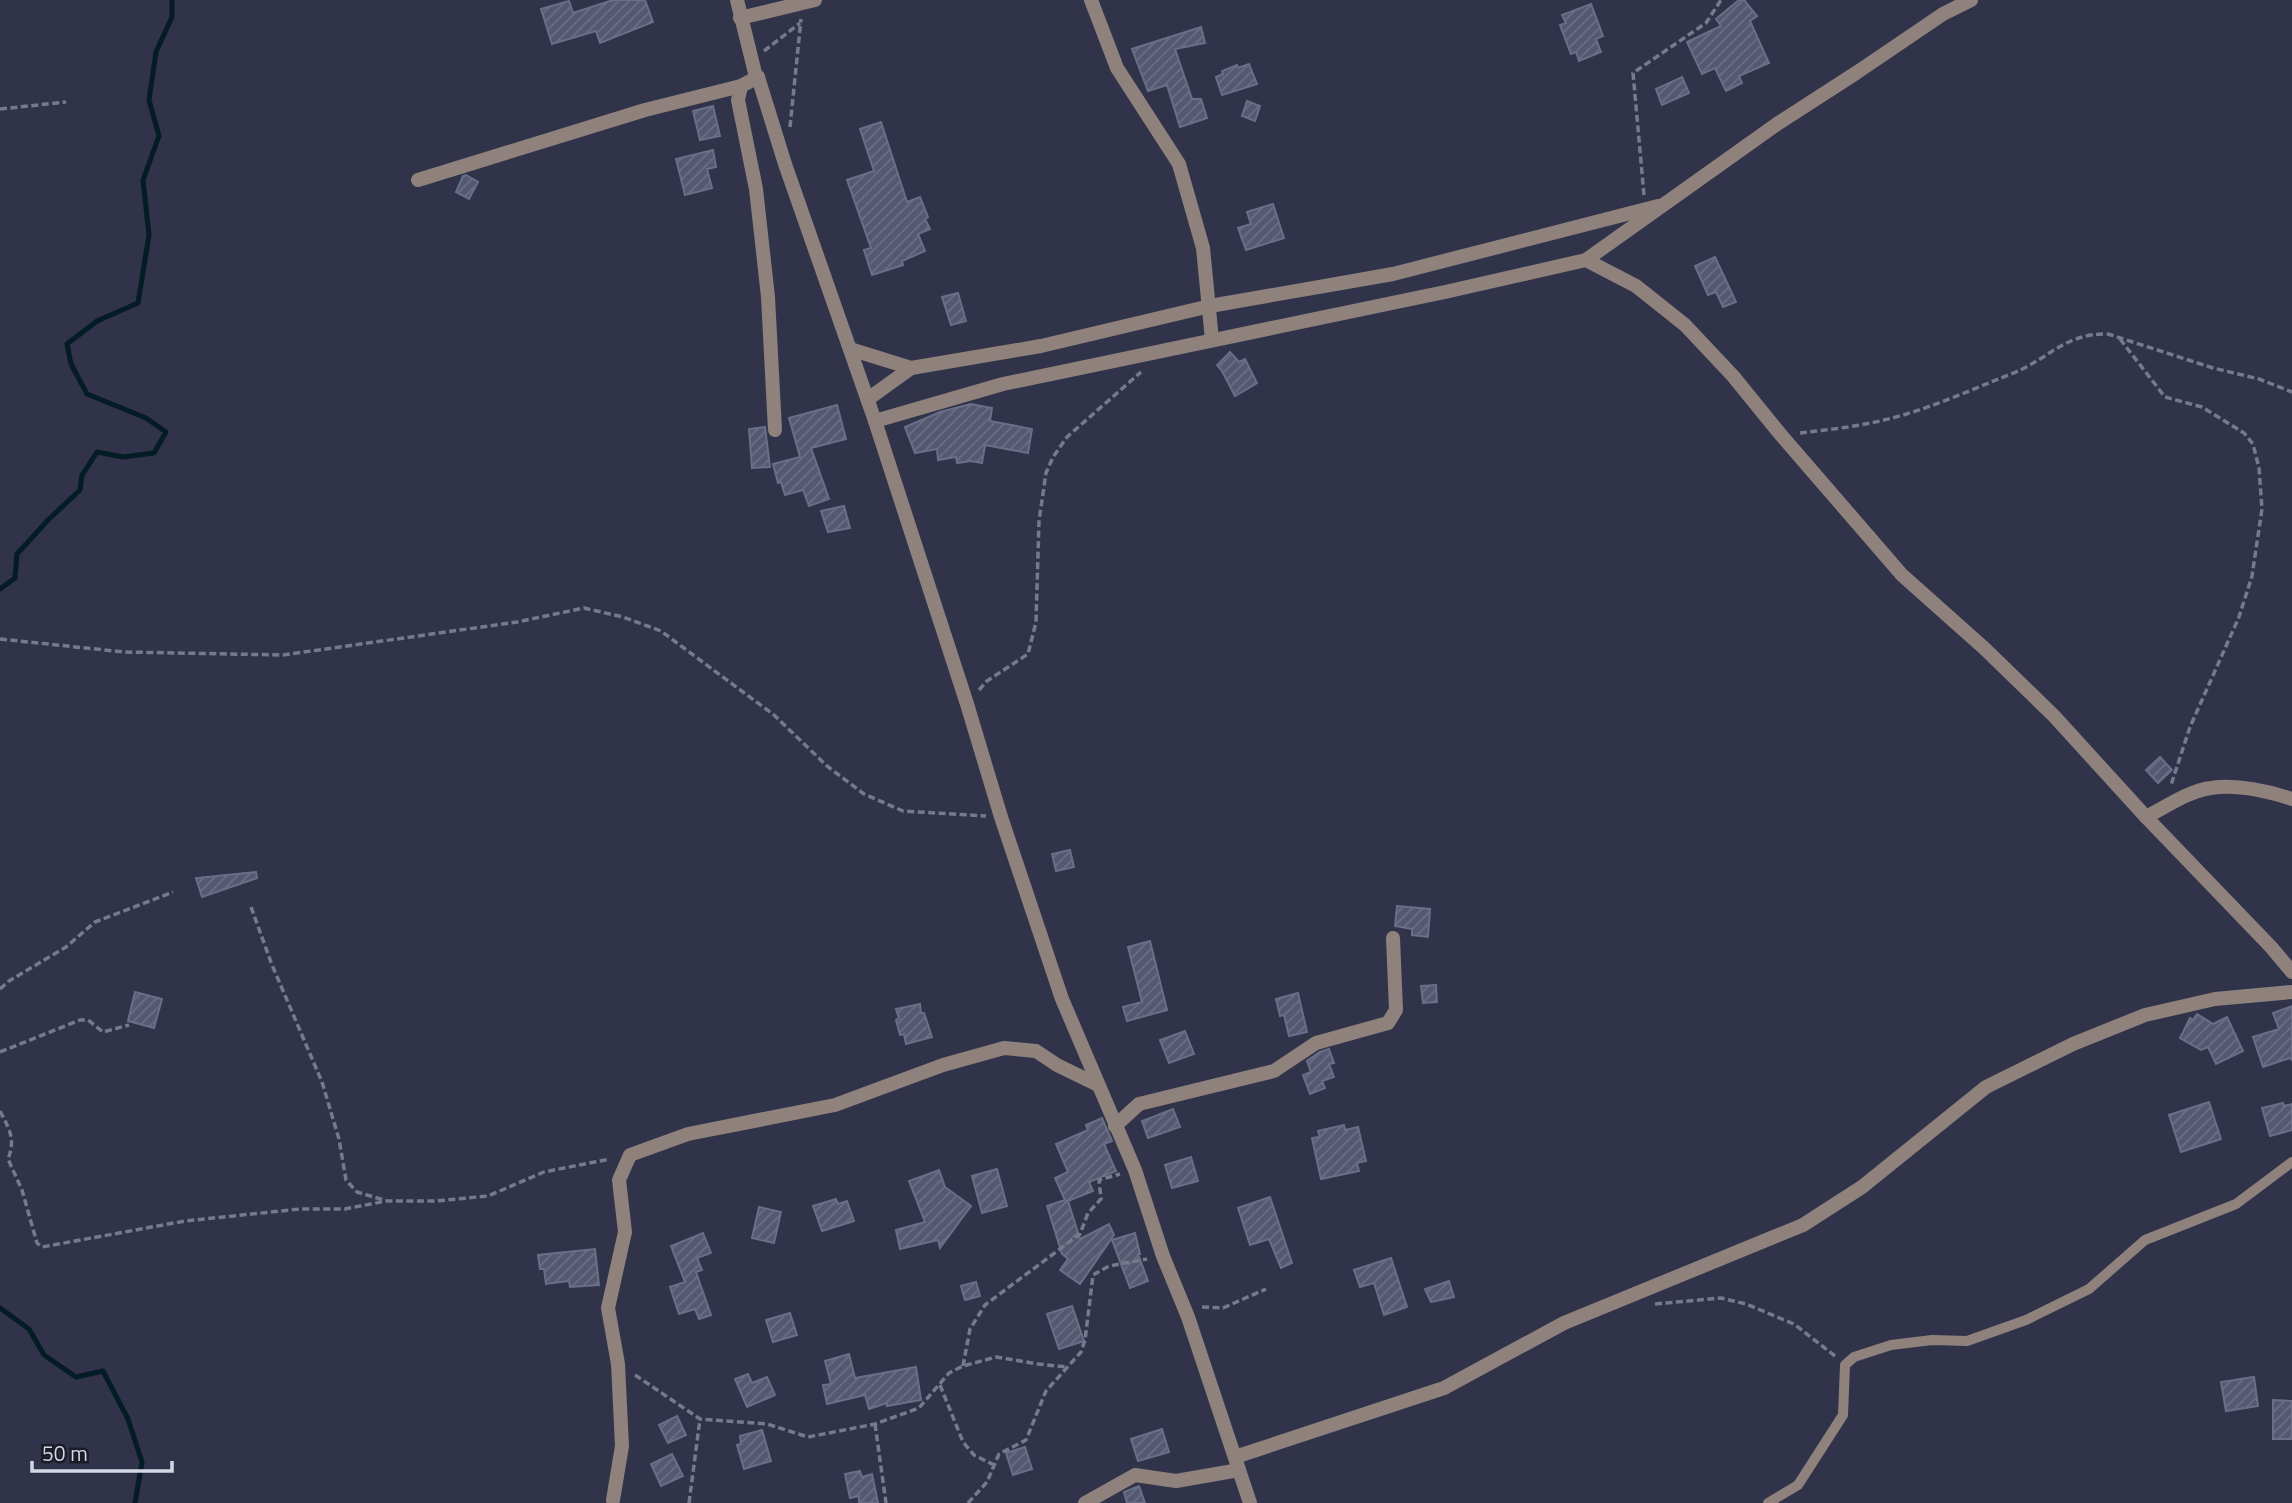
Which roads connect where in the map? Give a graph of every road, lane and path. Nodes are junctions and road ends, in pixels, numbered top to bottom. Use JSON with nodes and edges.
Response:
{"nodes":[{"id":1,"x":737,"y":0,"type":"edge"},
{"id":2,"x":1091,"y":0,"type":"edge"},
{"id":3,"x":1721,"y":0,"type":"edge"},
{"id":4,"x":1971,"y":0,"type":"edge"},
{"id":5,"x":808,"y":1,"type":"edge"},
{"id":6,"x":811,"y":15,"type":"dead end"},
{"id":7,"x":740,"y":18,"type":"junction"},
{"id":8,"x":800,"y":22,"type":"junction"},
{"id":9,"x":753,"y":60,"type":"junction"},
{"id":10,"x":758,"y":77,"type":"junction"},
{"id":11,"x":741,"y":86,"type":"junction"},
{"id":12,"x":66,"y":102,"type":"dead end"},
{"id":13,"x":0,"y":109,"type":"edge"},
{"id":14,"x":785,"y":164,"type":"junction"},
{"id":15,"x":418,"y":180,"type":"dead end"},
{"id":16,"x":1662,"y":205,"type":"junction"},
{"id":17,"x":1645,"y":208,"type":"junction"},
{"id":18,"x":1586,"y":260,"type":"junction"},
{"id":19,"x":1210,"y":306,"type":"junction"},
{"id":20,"x":2120,"y":339,"type":"junction"},
{"id":21,"x":1212,"y":340,"type":"junction"},
{"id":22,"x":850,"y":349,"type":"junction"},
{"id":23,"x":1157,"y":351,"type":"junction"},
{"id":24,"x":911,"y":368,"type":"junction"},
{"id":25,"x":2292,"y":392,"type":"edge"},
{"id":26,"x":867,"y":399,"type":"junction"},
{"id":27,"x":875,"y":421,"type":"junction"},
{"id":28,"x":775,"y":430,"type":"dead end"},
{"id":29,"x":1781,"y":435,"type":"junction"},
{"id":30,"x":0,"y":639,"type":"edge"},
{"id":31,"x":967,"y":704,"type":"junction"},
{"id":32,"x":2292,"y":799,"type":"edge"},
{"id":33,"x":2165,"y":807,"type":"junction"},
{"id":34,"x":1001,"y":817,"type":"junction"},
{"id":35,"x":2146,"y":817,"type":"junction"},
{"id":36,"x":173,"y":892,"type":"dead end"},
{"id":37,"x":251,"y":907,"type":"dead end"},
{"id":38,"x":1393,"y":937,"type":"dead end"},
{"id":39,"x":2292,"y":972,"type":"edge"},
{"id":40,"x":0,"y":989,"type":"edge"},
{"id":41,"x":2292,"y":992,"type":"edge"},
{"id":42,"x":130,"y":1025,"type":"dead end"},
{"id":43,"x":0,"y":1052,"type":"edge"},
{"id":44,"x":1098,"y":1085,"type":"junction"},
{"id":45,"x":0,"y":1111,"type":"edge"},
{"id":46,"x":1115,"y":1126,"type":"junction"},
{"id":47,"x":630,"y":1155,"type":"junction"},
{"id":48,"x":2292,"y":1162,"type":"edge"},
{"id":49,"x":1135,"y":1171,"type":"junction"},
{"id":50,"x":386,"y":1201,"type":"junction"},
{"id":51,"x":1163,"y":1256,"type":"junction"},
{"id":52,"x":1266,"y":1289,"type":"dead end"},
{"id":53,"x":1635,"y":1296,"type":"junction"},
{"id":54,"x":1188,"y":1317,"type":"junction"},
{"id":55,"x":618,"y":1364,"type":"junction"},
{"id":56,"x":1845,"y":1364,"type":"junction"},
{"id":57,"x":962,"y":1366,"type":"junction"},
{"id":58,"x":1066,"y":1367,"type":"junction"},
{"id":59,"x":940,"y":1385,"type":"junction"},
{"id":60,"x":700,"y":1419,"type":"junction"},
{"id":61,"x":875,"y":1424,"type":"junction"},
{"id":62,"x":1237,"y":1464,"type":"junction"},
{"id":63,"x":994,"y":1465,"type":"junction"},
{"id":64,"x":612,"y":1500,"type":"dead end"},
{"id":65,"x":689,"y":1503,"type":"edge"},
{"id":66,"x":886,"y":1503,"type":"edge"},
{"id":67,"x":968,"y":1503,"type":"edge"},
{"id":68,"x":1085,"y":1503,"type":"edge"},
{"id":69,"x":1250,"y":1503,"type":"edge"},
{"id":70,"x":1768,"y":1503,"type":"edge"}],
"edges":[{"from":1,"to":7,"type":"street"},
{"from":2,"to":19,"type":"street"},
{"from":3,"to":17,"type":"path"},
{"from":4,"to":16,"type":"street"},
{"from":5,"to":7,"type":"street"},
{"from":5,"to":8,"type":"path"},
{"from":6,"to":8,"type":"path"},
{"from":7,"to":9,"type":"street"},
{"from":8,"to":9,"type":"path"},
{"from":8,"to":14,"type":"path"},
{"from":9,"to":10,"type":"street"},
{"from":10,"to":11,"type":"street"},
{"from":10,"to":14,"type":"street"},
{"from":11,"to":15,"type":"street"},
{"from":11,"to":28,"type":"street"},
{"from":12,"to":13,"type":"path"},
{"from":14,"to":22,"type":"street"},
{"from":16,"to":17,"type":"street"},
{"from":16,"to":18,"type":"street"},
{"from":17,"to":19,"type":"street"},
{"from":18,"to":21,"type":"street"},
{"from":18,"to":29,"type":"street"},
{"from":19,"to":21,"type":"street"},
{"from":19,"to":24,"type":"street"},
{"from":20,"to":25,"type":"path"},
{"from":20,"to":29,"type":"path"},
{"from":20,"to":33,"type":"path"},
{"from":21,"to":23,"type":"street"},
{"from":22,"to":24,"type":"street"},
{"from":22,"to":26,"type":"street"},
{"from":23,"to":27,"type":"street"},
{"from":23,"to":31,"type":"path"},
{"from":24,"to":26,"type":"street"},
{"from":26,"to":27,"type":"street"},
{"from":27,"to":31,"type":"street"},
{"from":29,"to":35,"type":"street"},
{"from":30,"to":34,"type":"path"},
{"from":31,"to":34,"type":"street"},
{"from":32,"to":33,"type":"street"},
{"from":33,"to":35,"type":"street"},
{"from":34,"to":44,"type":"street"},
{"from":35,"to":39,"type":"street"},
{"from":36,"to":40,"type":"path"},
{"from":37,"to":50,"type":"path"},
{"from":38,"to":46,"type":"street"},
{"from":41,"to":53,"type":"street"},
{"from":42,"to":43,"type":"path"},
{"from":44,"to":46,"type":"street"},
{"from":44,"to":47,"type":"street"},
{"from":45,"to":50,"type":"path"},
{"from":46,"to":49,"type":"street"},
{"from":47,"to":50,"type":"path"},
{"from":47,"to":55,"type":"street"},
{"from":48,"to":56,"type":"lane"},
{"from":49,"to":51,"type":"street"},
{"from":49,"to":57,"type":"path"},
{"from":51,"to":54,"type":"street"},
{"from":51,"to":58,"type":"path"},
{"from":52,"to":54,"type":"path"},
{"from":53,"to":56,"type":"path"},
{"from":53,"to":62,"type":"street"},
{"from":54,"to":62,"type":"street"},
{"from":55,"to":60,"type":"path"},
{"from":55,"to":64,"type":"street"},
{"from":56,"to":70,"type":"lane"},
{"from":57,"to":58,"type":"path"},
{"from":57,"to":59,"type":"path"},
{"from":58,"to":63,"type":"path"},
{"from":59,"to":61,"type":"path"},
{"from":59,"to":63,"type":"path"},
{"from":60,"to":61,"type":"path"},
{"from":60,"to":65,"type":"path"},
{"from":61,"to":66,"type":"path"},
{"from":62,"to":68,"type":"street"},
{"from":62,"to":69,"type":"street"},
{"from":63,"to":67,"type":"path"}]}
